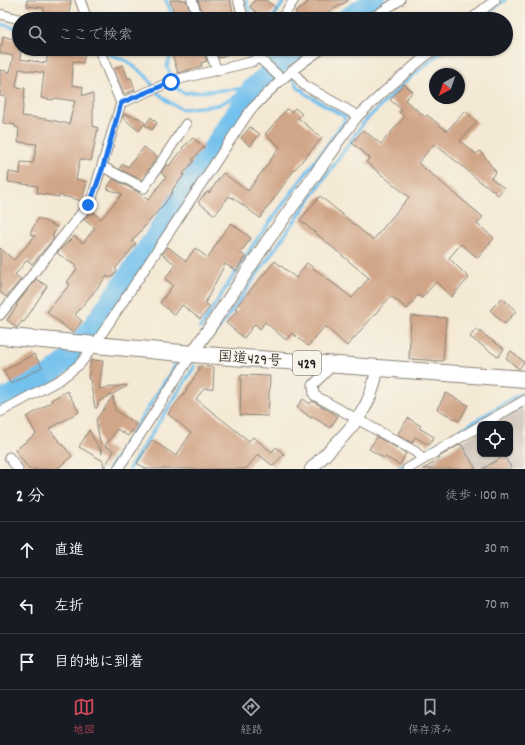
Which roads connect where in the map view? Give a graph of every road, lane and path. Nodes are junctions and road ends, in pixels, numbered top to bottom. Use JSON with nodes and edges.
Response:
{"nodes":[{"id":1,"x":80,"y":0,"type":"edge"},
{"id":2,"x":192,"y":0,"type":"edge"},
{"id":3,"x":238,"y":0,"type":"edge"},
{"id":4,"x":294,"y":0,"type":"edge"},
{"id":5,"x":400,"y":0,"type":"edge"},
{"id":6,"x":495,"y":0,"type":"edge"},
{"id":7,"x":84,"y":12,"type":"edge"},
{"id":8,"x":196,"y":12,"type":"edge"},
{"id":9,"x":242,"y":12,"type":"edge"},
{"id":10,"x":286,"y":12,"type":"edge"},
{"id":11,"x":381,"y":12,"type":"edge"},
{"id":12,"x":480,"y":12,"type":"edge"},
{"id":13,"x":0,"y":14,"type":"edge"},
{"id":14,"x":12,"y":17,"type":"edge"},
{"id":15,"x":102,"y":56,"type":"edge"},
{"id":16,"x":212,"y":56,"type":"edge"},
{"id":17,"x":259,"y":56,"type":"edge"},
{"id":18,"x":264,"y":56,"type":"edge"},
{"id":19,"x":312,"y":56,"type":"edge"},
{"id":20,"x":426,"y":56,"type":"edge"},
{"id":21,"x":262,"y":61,"type":"junction"},
{"id":22,"x":217,"y":71,"type":"junction"},
{"id":23,"x":286,"y":74,"type":"junction"},
{"id":24,"x":121,"y":103,"type":"junction"},
{"id":25,"x":358,"y":116,"type":"junction"},
{"id":26,"x":186,"y":124,"type":"dead end"},
{"id":27,"x":335,"y":147,"type":"joint"},
{"id":28,"x":103,"y":167,"type":"junction"},
{"id":29,"x":0,"y":315,"type":"edge"},
{"id":30,"x":0,"y":336,"type":"edge"},
{"id":31,"x":92,"y":344,"type":"junction"},
{"id":32,"x":192,"y":354,"type":"junction"},
{"id":33,"x":333,"y":365,"type":"junction"},
{"id":34,"x":377,"y":368,"type":"junction"},
{"id":35,"x":525,"y":379,"type":"edge"},
{"id":36,"x":524,"y":403,"type":"edge"},
{"id":37,"x":0,"y":412,"type":"edge"},
{"id":38,"x":357,"y":419,"type":"junction"},
{"id":39,"x":489,"y":421,"type":"edge"},
{"id":40,"x":477,"y":428,"type":"edge"},
{"id":41,"x":9,"y":457,"type":"dead end"},
{"id":42,"x":421,"y":457,"type":"junction"},
{"id":43,"x":18,"y":469,"type":"edge"},
{"id":44,"x":118,"y":469,"type":"edge"},
{"id":45,"x":311,"y":469,"type":"edge"},
{"id":46,"x":407,"y":469,"type":"edge"}],
"edges":[{"from":1,"to":7,"type":"street"},
{"from":2,"to":8,"type":"street"},
{"from":3,"to":9,"type":"street"},
{"from":4,"to":10,"type":"street"},
{"from":5,"to":11,"type":"street"},
{"from":6,"to":12,"type":"street"},
{"from":13,"to":14,"type":"street"},
{"from":15,"to":24,"type":"street"},
{"from":16,"to":22,"type":"street"},
{"from":17,"to":21,"type":"street"},
{"from":18,"to":21,"type":"street"},
{"from":19,"to":23,"type":"street"},
{"from":20,"to":25,"type":"street"},
{"from":21,"to":22,"type":"street"},
{"from":21,"to":23,"type":"street"},
{"from":22,"to":24,"type":"street"},
{"from":23,"to":25,"type":"street"},
{"from":23,"to":31,"type":"street"},
{"from":24,"to":28,"type":"street"},
{"from":25,"to":27,"type":"street"},
{"from":26,"to":28,"type":"street"},
{"from":27,"to":32,"type":"street"},
{"from":28,"to":29,"type":"street"},
{"from":30,"to":31,"type":"highway","name":"国道429号","number":"429"},
{"from":31,"to":32,"type":"highway","name":"国道429号","number":"429"},
{"from":31,"to":37,"type":"street"},
{"from":32,"to":33,"type":"highway","name":"国道429号","number":"429"},
{"from":32,"to":44,"type":"street"},
{"from":33,"to":34,"type":"highway","name":"国道429号","number":"429"},
{"from":33,"to":38,"type":"street"},
{"from":34,"to":35,"type":"highway","name":"国道429号","number":"429"},
{"from":34,"to":38,"type":"street"},
{"from":36,"to":39,"type":"street"},
{"from":38,"to":42,"type":"street"},
{"from":38,"to":45,"type":"street"},
{"from":40,"to":42,"type":"street"},
{"from":41,"to":43,"type":"street"},
{"from":42,"to":46,"type":"street"}]}
